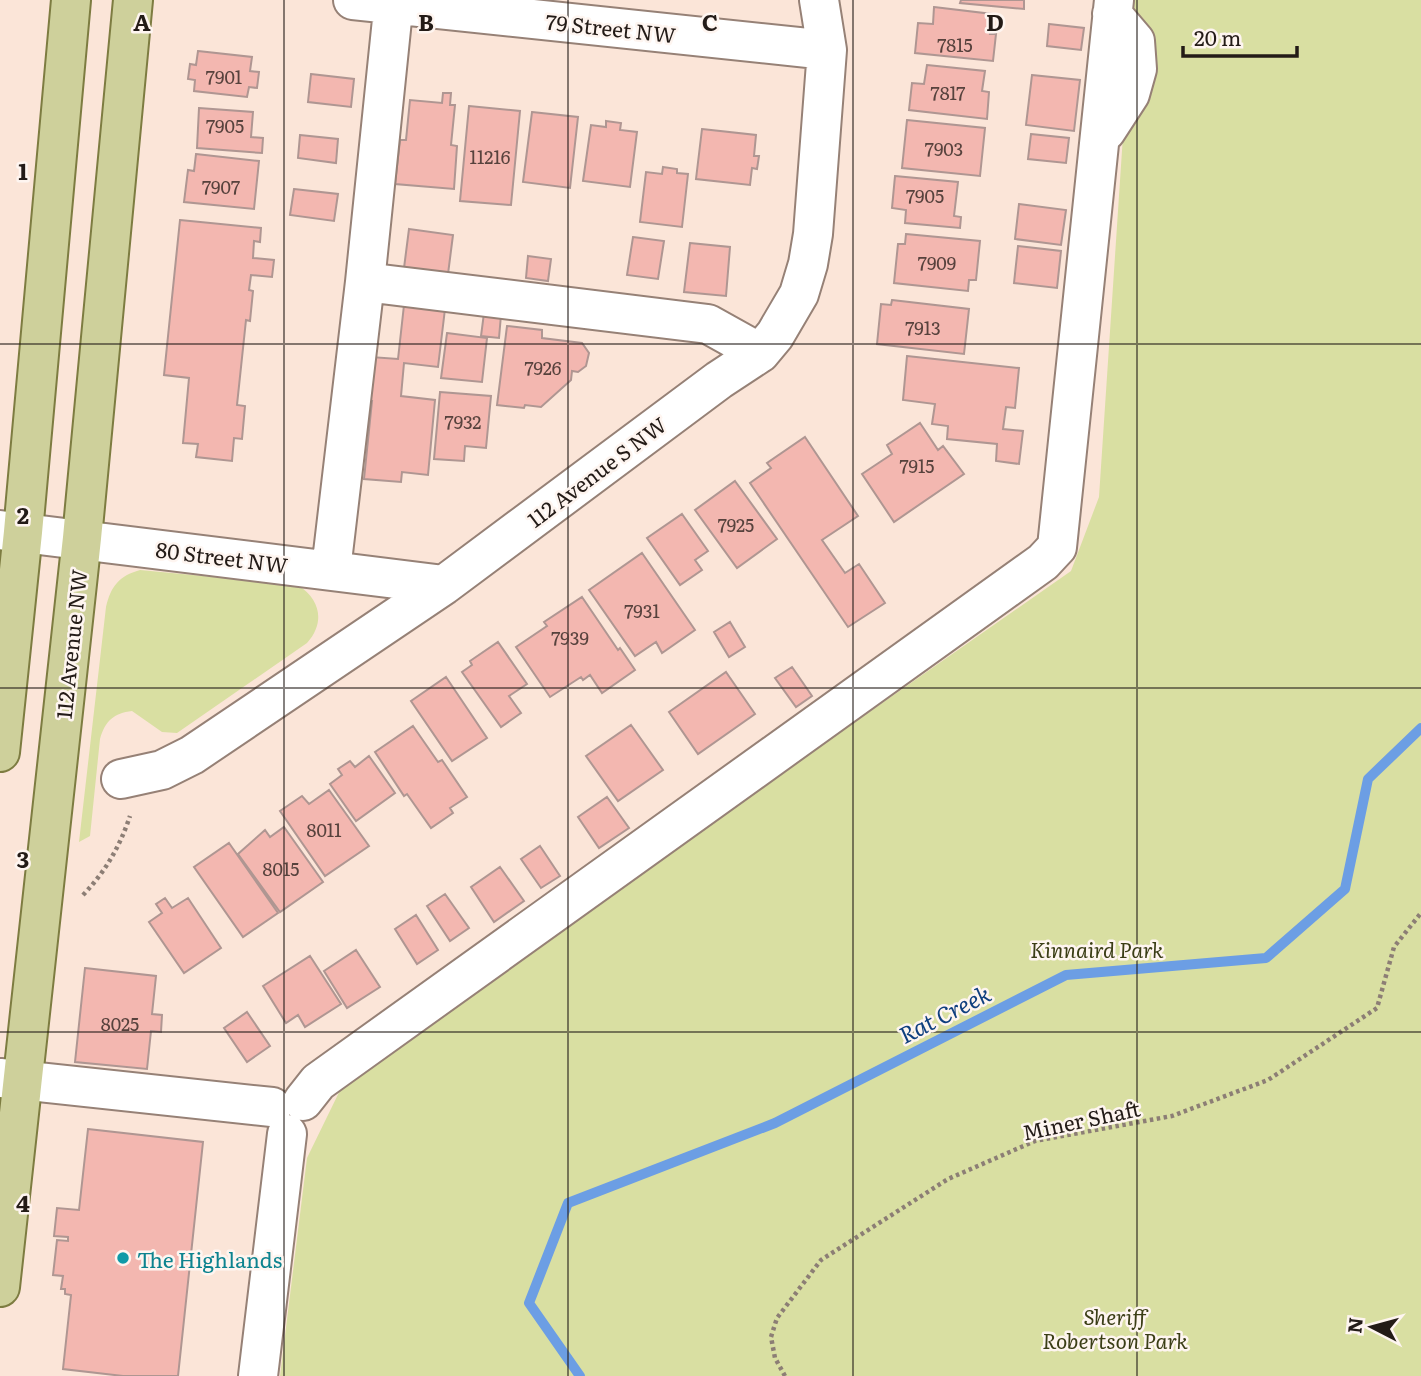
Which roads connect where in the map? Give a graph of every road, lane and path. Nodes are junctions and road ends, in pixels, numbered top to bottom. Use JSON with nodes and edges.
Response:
{"nodes":[{"id":1,"x":71,"y":0,"type":"edge"},
{"id":2,"x":133,"y":0,"type":"edge"},
{"id":3,"x":353,"y":0,"type":"edge"},
{"id":4,"x":819,"y":0,"type":"edge"},
{"id":5,"x":394,"y":2,"type":"edge"},
{"id":6,"x":1113,"y":7,"type":"edge"},
{"id":7,"x":827,"y":50,"type":"junction"},
{"id":8,"x":365,"y":282,"type":"junction"},
{"id":9,"x":760,"y":353,"type":"junction"},
{"id":10,"x":11,"y":531,"type":"edge"},
{"id":11,"x":82,"y":538,"type":"junction"},
{"id":12,"x":331,"y":570,"type":"junction"},
{"id":13,"x":444,"y":585,"type":"junction"},
{"id":14,"x":0,"y":752,"type":"edge"},
{"id":15,"x":131,"y":776,"type":"joint"},
{"id":16,"x":1421,"y":913,"type":"edge"},
{"id":17,"x":39,"y":921,"type":"junction"},
{"id":18,"x":11,"y":1079,"type":"edge"},
{"id":19,"x":287,"y":1114,"type":"junction"},
{"id":20,"x":0,"y":1287,"type":"edge"},
{"id":21,"x":258,"y":1376,"type":"edge"},
{"id":22,"x":785,"y":1376,"type":"edge"}],
"edges":[{"from":1,"to":10,"type":"main road"},
{"from":2,"to":11,"type":"main road","name":"112 Avenue NW"},
{"from":3,"to":5,"type":"street","name":"79 Street NW"},
{"from":4,"to":7,"type":"street","name":"112 Avenue S NW"},
{"from":5,"to":7,"type":"street","name":"79 Street NW"},
{"from":5,"to":8,"type":"street"},
{"from":6,"to":19,"type":"street"},
{"from":7,"to":9,"type":"street","name":"112 Avenue S NW"},
{"from":8,"to":9,"type":"street"},
{"from":8,"to":12,"type":"street"},
{"from":9,"to":13,"type":"street","name":"112 Avenue S NW"},
{"from":10,"to":11,"type":"street","name":"80 Street NW"},
{"from":10,"to":14,"type":"main road"},
{"from":11,"to":12,"type":"street","name":"80 Street NW"},
{"from":11,"to":17,"type":"main road","name":"112 Avenue NW"},
{"from":12,"to":13,"type":"street","name":"80 Street NW"},
{"from":13,"to":15,"type":"street","name":"112 Avenue S NW"},
{"from":15,"to":17,"type":"path"},
{"from":16,"to":22,"type":"path","name":"Miner Shaft"},
{"from":17,"to":18,"type":"main road","name":"112 Avenue NW"},
{"from":18,"to":19,"type":"street"},
{"from":18,"to":20,"type":"main road","name":"112 Avenue NW"},
{"from":19,"to":21,"type":"street"}]}
